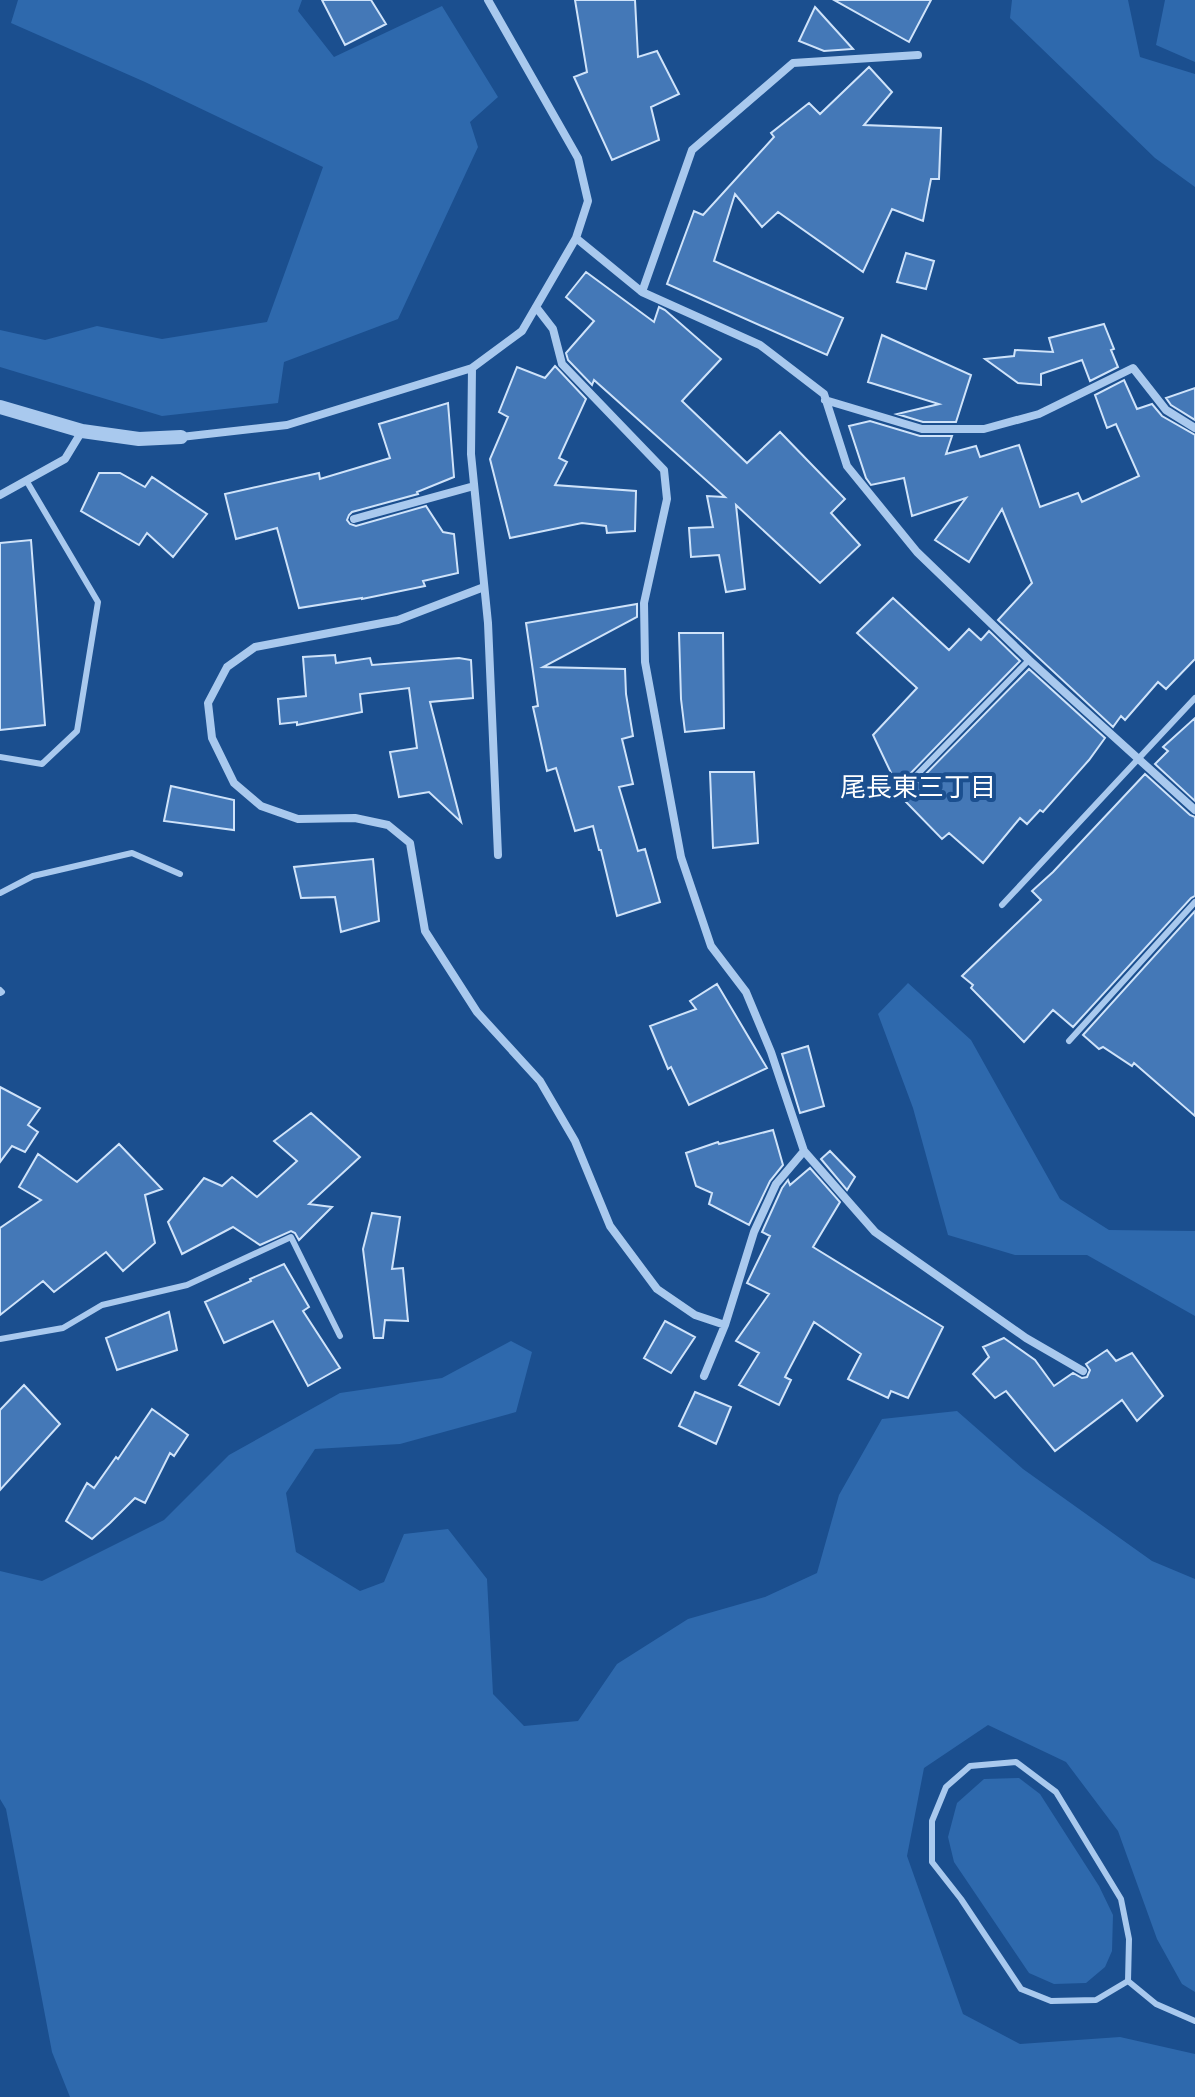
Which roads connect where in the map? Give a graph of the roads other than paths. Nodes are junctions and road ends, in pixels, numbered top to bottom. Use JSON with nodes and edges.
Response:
{"nodes":[{"id":1,"x":488,"y":0,"type":"edge"},
{"id":2,"x":918,"y":55,"type":"dead end"},
{"id":3,"x":576,"y":238,"type":"junction"},
{"id":4,"x":642,"y":292,"type":"junction"},
{"id":5,"x":536,"y":307,"type":"junction"},
{"id":6,"x":472,"y":368,"type":"junction"},
{"id":7,"x":825,"y":400,"type":"junction"},
{"id":8,"x":0,"y":407,"type":"edge"},
{"id":9,"x":1195,"y":428,"type":"edge"},
{"id":10,"x":82,"y":431,"type":"junction"},
{"id":11,"x":181,"y":437,"type":"joint"},
{"id":12,"x":26,"y":480,"type":"junction"},
{"id":13,"x":474,"y":486,"type":"junction"},
{"id":14,"x":0,"y":495,"type":"edge"},
{"id":15,"x":354,"y":519,"type":"dead end"},
{"id":16,"x":484,"y":587,"type":"junction"},
{"id":17,"x":1029,"y":660,"type":"junction"},
{"id":18,"x":1195,"y":698,"type":"edge"},
{"id":19,"x":0,"y":757,"type":"edge"},
{"id":20,"x":1136,"y":759,"type":"junction"},
{"id":21,"x":908,"y":784,"type":"dead end"},
{"id":22,"x":1195,"y":810,"type":"edge"},
{"id":23,"x":498,"y":855,"type":"dead end"},
{"id":24,"x":180,"y":874,"type":"dead end"},
{"id":25,"x":0,"y":893,"type":"edge"},
{"id":26,"x":1195,"y":902,"type":"edge"},
{"id":27,"x":1002,"y":905,"type":"dead end"},
{"id":28,"x":1069,"y":1041,"type":"dead end"},
{"id":29,"x":804,"y":1151,"type":"junction"},
{"id":30,"x":725,"y":1325,"type":"junction"},
{"id":31,"x":340,"y":1336,"type":"dead end"},
{"id":32,"x":0,"y":1339,"type":"edge"},
{"id":33,"x":1083,"y":1371,"type":"dead end"},
{"id":34,"x":704,"y":1376,"type":"dead end"},
{"id":35,"x":1128,"y":1981,"type":"junction"},
{"id":36,"x":1195,"y":2021,"type":"edge"}],
"edges":[{"from":1,"to":3,"type":"street"},
{"from":2,"to":4,"type":"street"},
{"from":3,"to":4,"type":"street"},
{"from":3,"to":5,"type":"street"},
{"from":4,"to":7,"type":"street"},
{"from":5,"to":6,"type":"street"},
{"from":5,"to":29,"type":"street"},
{"from":6,"to":11,"type":"street"},
{"from":6,"to":13,"type":"street"},
{"from":7,"to":9,"type":"street"},
{"from":7,"to":17,"type":"street"},
{"from":8,"to":10,"type":"street"},
{"from":10,"to":11,"type":"street"},
{"from":10,"to":12,"type":"street"},
{"from":12,"to":14,"type":"street"},
{"from":12,"to":19,"type":"lane"},
{"from":13,"to":15,"type":"street"},
{"from":13,"to":16,"type":"street"},
{"from":16,"to":23,"type":"street"},
{"from":16,"to":30,"type":"street"},
{"from":17,"to":20,"type":"street"},
{"from":17,"to":21,"type":"lane"},
{"from":18,"to":20,"type":"lane"},
{"from":20,"to":22,"type":"street"},
{"from":20,"to":27,"type":"lane"},
{"from":24,"to":25,"type":"lane"},
{"from":26,"to":28,"type":"lane"},
{"from":29,"to":30,"type":"street"},
{"from":29,"to":33,"type":"street"},
{"from":30,"to":34,"type":"street"},
{"from":31,"to":32,"type":"lane"},
{"from":35,"to":35,"type":"lane"},
{"from":35,"to":36,"type":"lane"}]}
